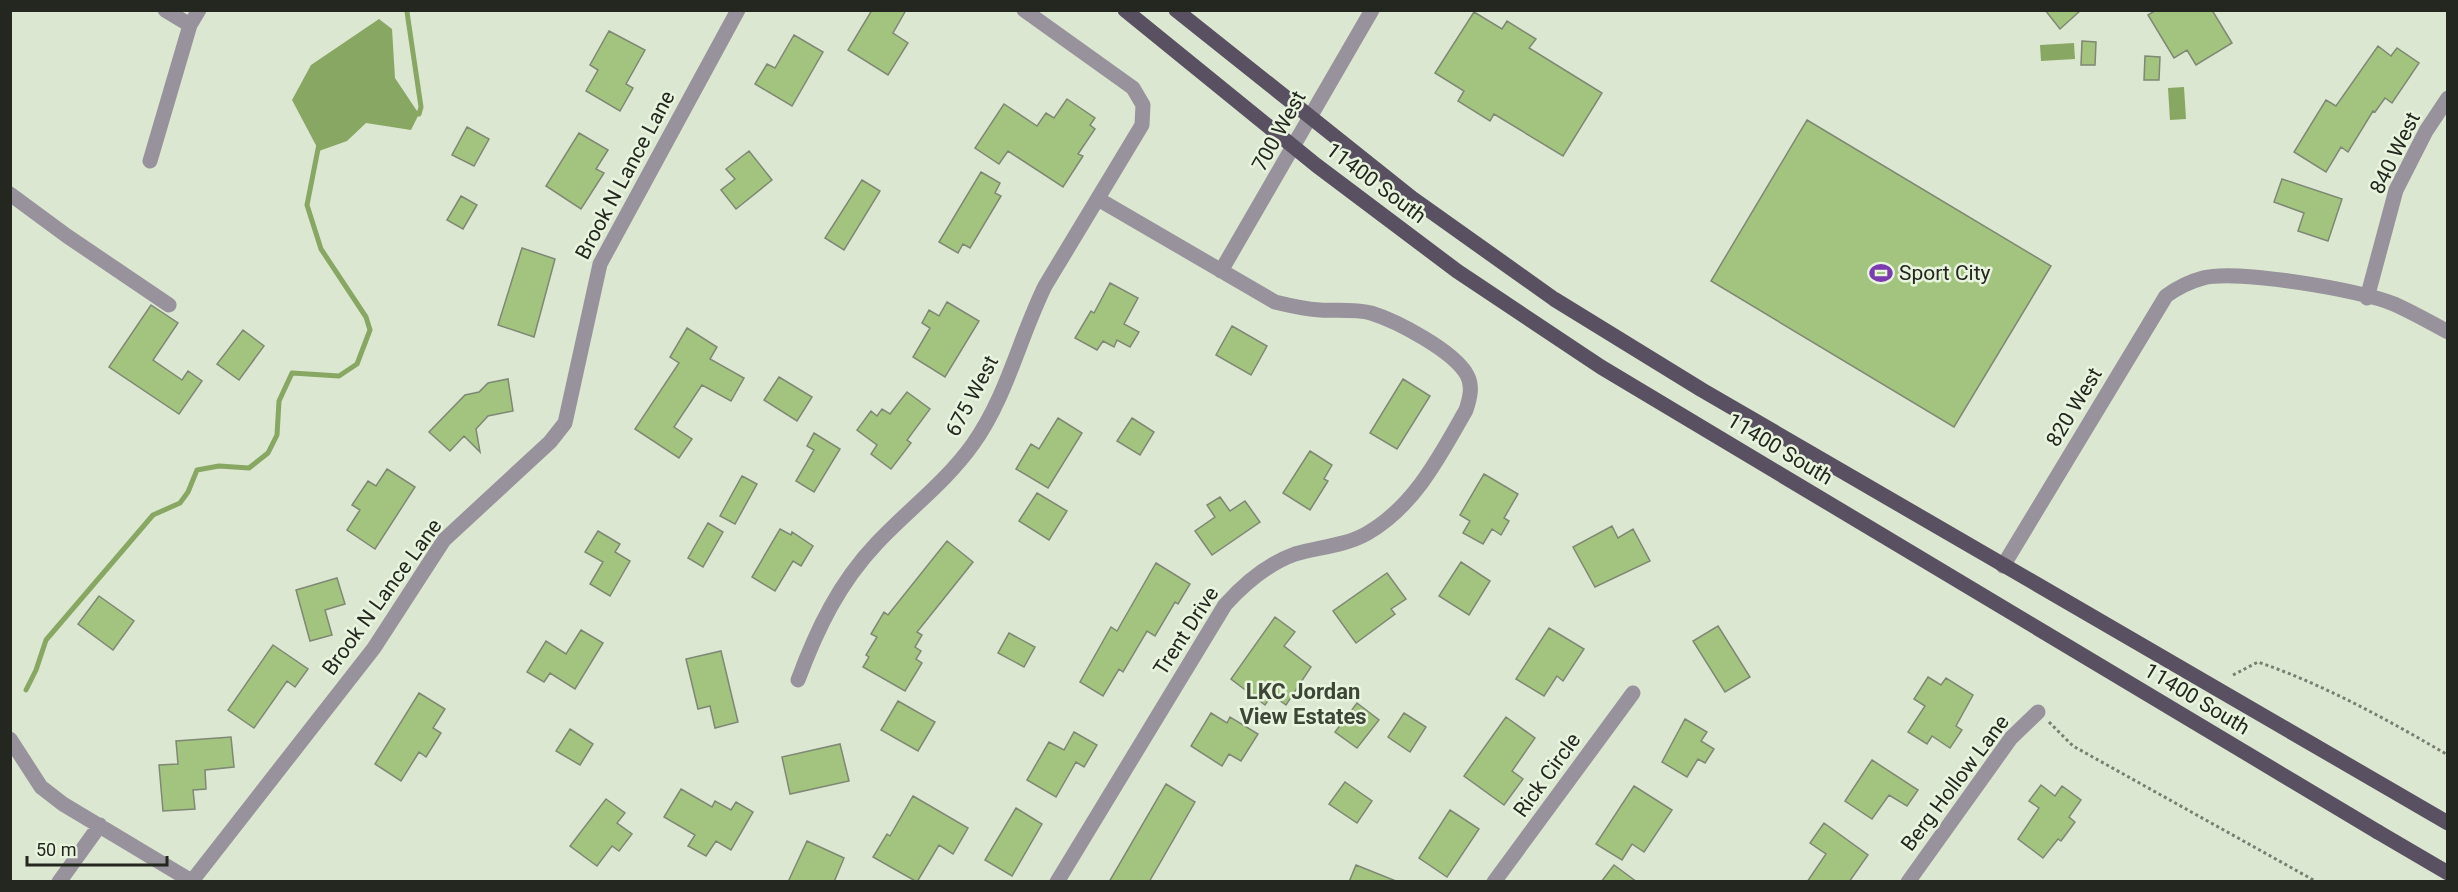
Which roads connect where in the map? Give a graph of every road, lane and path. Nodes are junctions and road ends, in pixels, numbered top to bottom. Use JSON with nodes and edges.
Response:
{"nodes":[{"id":1,"x":165,"y":10,"type":"edge"},
{"id":2,"x":199,"y":10,"type":"edge"},
{"id":3,"x":738,"y":10,"type":"edge"},
{"id":4,"x":1024,"y":10,"type":"edge"},
{"id":5,"x":1125,"y":10,"type":"edge"},
{"id":6,"x":1176,"y":10,"type":"edge"},
{"id":7,"x":1372,"y":10,"type":"edge"},
{"id":8,"x":190,"y":25,"type":"junction"},
{"id":9,"x":2448,"y":98,"type":"edge"},
{"id":10,"x":1311,"y":117,"type":"junction"},
{"id":11,"x":1293,"y":147,"type":"junction"},
{"id":12,"x":150,"y":161,"type":"dead end"},
{"id":13,"x":10,"y":194,"type":"edge"},
{"id":14,"x":1098,"y":199,"type":"junction"},
{"id":15,"x":1221,"y":271,"type":"junction"},
{"id":16,"x":2367,"y":298,"type":"junction"},
{"id":17,"x":169,"y":305,"type":"dead end"},
{"id":18,"x":2448,"y":332,"type":"edge"},
{"id":19,"x":2003,"y":566,"type":"junction"},
{"id":20,"x":2233,"y":675,"type":"dead end"},
{"id":21,"x":798,"y":680,"type":"dead end"},
{"id":22,"x":1633,"y":693,"type":"dead end"},
{"id":23,"x":2038,"y":712,"type":"joint"},
{"id":24,"x":10,"y":739,"type":"edge"},
{"id":25,"x":2448,"y":755,"type":"edge"},
{"id":26,"x":2448,"y":823,"type":"edge"},
{"id":27,"x":99,"y":825,"type":"junction"},
{"id":28,"x":2448,"y":873,"type":"edge"},
{"id":29,"x":192,"y":881,"type":"edge"},
{"id":30,"x":59,"y":882,"type":"edge"},
{"id":31,"x":1057,"y":882,"type":"edge"},
{"id":32,"x":1494,"y":882,"type":"edge"},
{"id":33,"x":1908,"y":882,"type":"edge"},
{"id":34,"x":2317,"y":882,"type":"edge"}],
"edges":[{"from":1,"to":8,"type":"street"},
{"from":2,"to":8,"type":"street"},
{"from":3,"to":29,"type":"street","name":"Brook N Lance Lane"},
{"from":4,"to":14,"type":"street","name":"675 West"},
{"from":5,"to":11,"type":"main road","name":"11400 South"},
{"from":6,"to":10,"type":"main road","name":"11400 South"},
{"from":7,"to":10,"type":"street","name":"700 West"},
{"from":8,"to":12,"type":"street"},
{"from":9,"to":16,"type":"street","name":"840 West"},
{"from":10,"to":11,"type":"street","name":"700 West"},
{"from":10,"to":19,"type":"main road","name":"11400 South"},
{"from":11,"to":15,"type":"street","name":"700 West"},
{"from":11,"to":28,"type":"main road","name":"11400 South","bridge":true},
{"from":13,"to":17,"type":"street"},
{"from":14,"to":15,"type":"street","name":"Trent Drive"},
{"from":14,"to":21,"type":"street","name":"675 West"},
{"from":15,"to":31,"type":"street","name":"Trent Drive"},
{"from":16,"to":18,"type":"street","name":"820 West"},
{"from":16,"to":19,"type":"street","name":"820 West"},
{"from":19,"to":26,"type":"main road","name":"11400 South"},
{"from":20,"to":25,"type":"path"},
{"from":22,"to":32,"type":"street","name":"Rick Circle"},
{"from":23,"to":33,"type":"street","name":"Berg Hollow Lane"},
{"from":23,"to":34,"type":"path"},
{"from":24,"to":27,"type":"street"},
{"from":27,"to":29,"type":"street"},
{"from":27,"to":30,"type":"street"}]}
